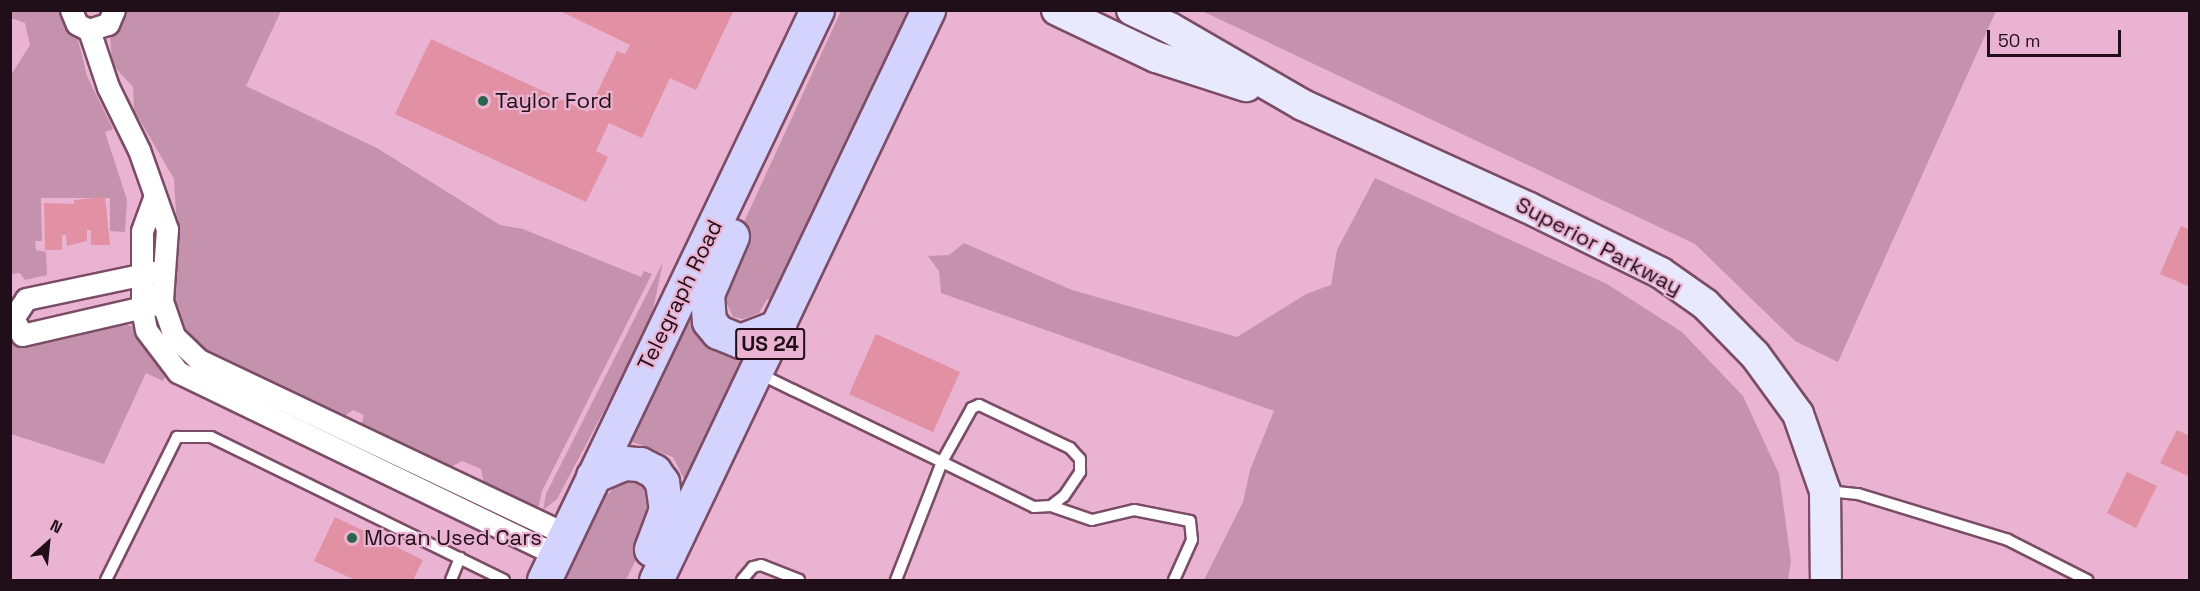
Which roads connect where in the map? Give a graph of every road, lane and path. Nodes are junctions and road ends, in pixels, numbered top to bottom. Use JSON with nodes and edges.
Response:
{"nodes":[{"id":1,"x":71,"y":10,"type":"edge"},
{"id":2,"x":114,"y":10,"type":"edge"},
{"id":3,"x":817,"y":10,"type":"edge"},
{"id":4,"x":824,"y":10,"type":"edge"},
{"id":5,"x":928,"y":10,"type":"edge"},
{"id":6,"x":1057,"y":10,"type":"edge"},
{"id":7,"x":1132,"y":10,"type":"edge"},
{"id":8,"x":89,"y":30,"type":"junction"},
{"id":9,"x":1303,"y":105,"type":"junction"},
{"id":10,"x":154,"y":198,"type":"junction"},
{"id":11,"x":164,"y":270,"type":"junction"},
{"id":12,"x":140,"y":274,"type":"junction"},
{"id":13,"x":162,"y":302,"type":"junction"},
{"id":14,"x":142,"y":309,"type":"junction"},
{"id":15,"x":779,"y":327,"type":"junction"},
{"id":16,"x":757,"y":372,"type":"junction"},
{"id":17,"x":347,"y":442,"type":"junction"},
{"id":18,"x":942,"y":462,"type":"junction"},
{"id":19,"x":593,"y":476,"type":"junction"},
{"id":20,"x":1825,"y":491,"type":"junction"},
{"id":21,"x":1051,"y":506,"type":"junction"},
{"id":22,"x":555,"y":556,"type":"edge"},
{"id":23,"x":460,"y":558,"type":"junction"},
{"id":24,"x":106,"y":580,"type":"edge"},
{"id":25,"x":451,"y":580,"type":"edge"},
{"id":26,"x":504,"y":580,"type":"edge"},
{"id":27,"x":636,"y":580,"type":"edge"},
{"id":28,"x":656,"y":580,"type":"edge"},
{"id":29,"x":742,"y":580,"type":"edge"},
{"id":30,"x":799,"y":580,"type":"edge"},
{"id":31,"x":896,"y":580,"type":"edge"},
{"id":32,"x":1174,"y":580,"type":"edge"},
{"id":33,"x":1826,"y":580,"type":"edge"},
{"id":34,"x":2087,"y":580,"type":"edge"}],
"edges":[{"from":1,"to":8,"type":"street"},
{"from":2,"to":8,"type":"street"},
{"from":3,"to":19,"type":"main road","name":"Telegraph Road"},
{"from":4,"to":15,"type":"main road"},
{"from":5,"to":15,"type":"main road","number":"US 24"},
{"from":6,"to":9,"type":"main road","name":"Superior Parkway"},
{"from":7,"to":9,"type":"main road","name":"Superior Parkway"},
{"from":8,"to":10,"type":"street"},
{"from":9,"to":20,"type":"main road","name":"Superior Parkway"},
{"from":10,"to":11,"type":"street"},
{"from":10,"to":12,"type":"street"},
{"from":11,"to":12,"type":"street"},
{"from":11,"to":13,"type":"street"},
{"from":12,"to":14,"type":"street"},
{"from":12,"to":14,"type":"street"},
{"from":13,"to":14,"type":"street"},
{"from":13,"to":17,"type":"street"},
{"from":14,"to":17,"type":"street"},
{"from":15,"to":16,"type":"main road","number":"US 24"},
{"from":16,"to":18,"type":"lane"},
{"from":16,"to":28,"type":"main road","number":"US 24"},
{"from":17,"to":22,"type":"street"},
{"from":18,"to":21,"type":"lane"},
{"from":18,"to":21,"type":"lane"},
{"from":18,"to":31,"type":"lane"},
{"from":19,"to":22,"type":"main road","name":"Telegraph Road"},
{"from":19,"to":27,"type":"main road"},
{"from":20,"to":33,"type":"main road","name":"Superior Parkway"},
{"from":20,"to":34,"type":"lane"},
{"from":21,"to":32,"type":"lane"},
{"from":23,"to":24,"type":"lane"},
{"from":23,"to":25,"type":"lane"},
{"from":23,"to":26,"type":"lane"},
{"from":29,"to":30,"type":"lane"}]}
